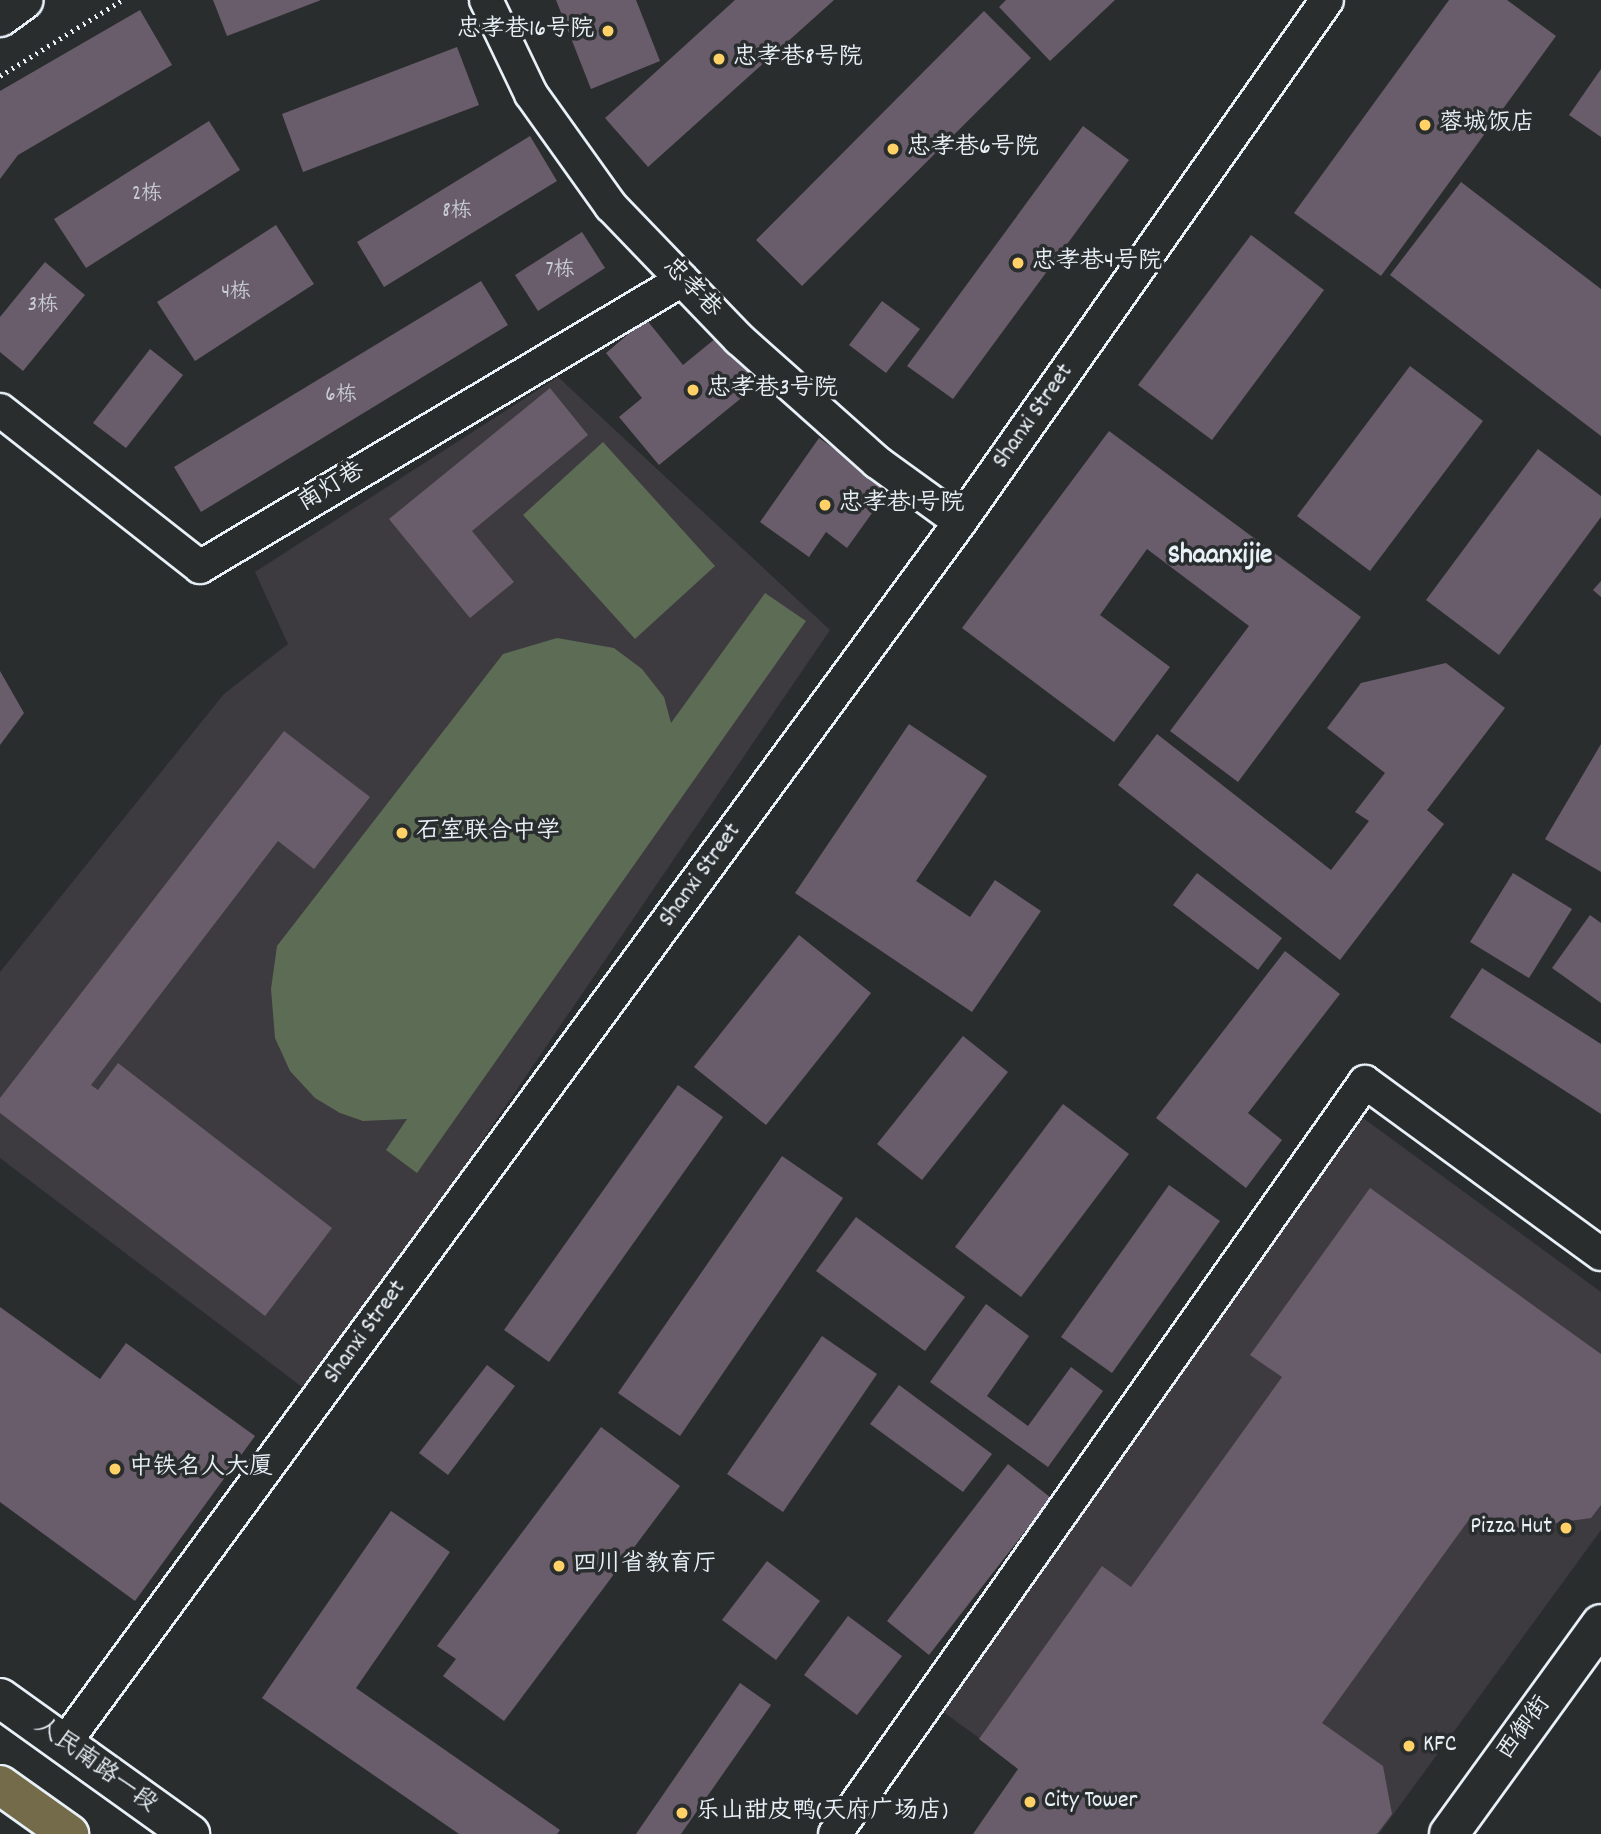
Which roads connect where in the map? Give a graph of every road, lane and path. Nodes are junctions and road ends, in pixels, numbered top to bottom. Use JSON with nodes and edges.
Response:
{"nodes":[{"id":1,"x":23,"y":0,"type":"edge"},
{"id":2,"x":122,"y":0,"type":"edge"},
{"id":3,"x":486,"y":0,"type":"edge"},
{"id":4,"x":1327,"y":0,"type":"edge"},
{"id":5,"x":0,"y":17,"type":"edge"},
{"id":6,"x":0,"y":76,"type":"edge"},
{"id":7,"x":682,"y":280,"type":"junction"},
{"id":8,"x":0,"y":410,"type":"edge"},
{"id":9,"x":960,"y":522,"type":"junction"},
{"id":10,"x":1601,"y":1254,"type":"edge"},
{"id":11,"x":1601,"y":1624,"type":"edge"},
{"id":12,"x":0,"y":1698,"type":"edge"},
{"id":13,"x":64,"y":1744,"type":"junction"},
{"id":14,"x":0,"y":1785,"type":"edge"},
{"id":15,"x":69,"y":1834,"type":"edge"},
{"id":16,"x":190,"y":1834,"type":"edge"},
{"id":17,"x":835,"y":1834,"type":"edge"},
{"id":18,"x":1449,"y":1834,"type":"edge"}],
"edges":[{"from":1,"to":5,"type":"main road"},
{"from":2,"to":6,"type":"path"},
{"from":3,"to":7,"type":"street","name":"忠孝巷"},
{"from":4,"to":9,"type":"street","name":"Shanxi Street"},
{"from":7,"to":8,"type":"street","name":"南灯巷"},
{"from":7,"to":9,"type":"street","name":"忠孝巷"},
{"from":9,"to":13,"type":"street","name":"Shanxi Street"},
{"from":10,"to":17,"type":"street"},
{"from":11,"to":18,"type":"main road","name":"西御街"},
{"from":12,"to":13,"type":"main road","name":"人民南路一段"},
{"from":13,"to":16,"type":"main road","name":"人民南路一段"},
{"from":14,"to":15,"type":"main road"}]}
